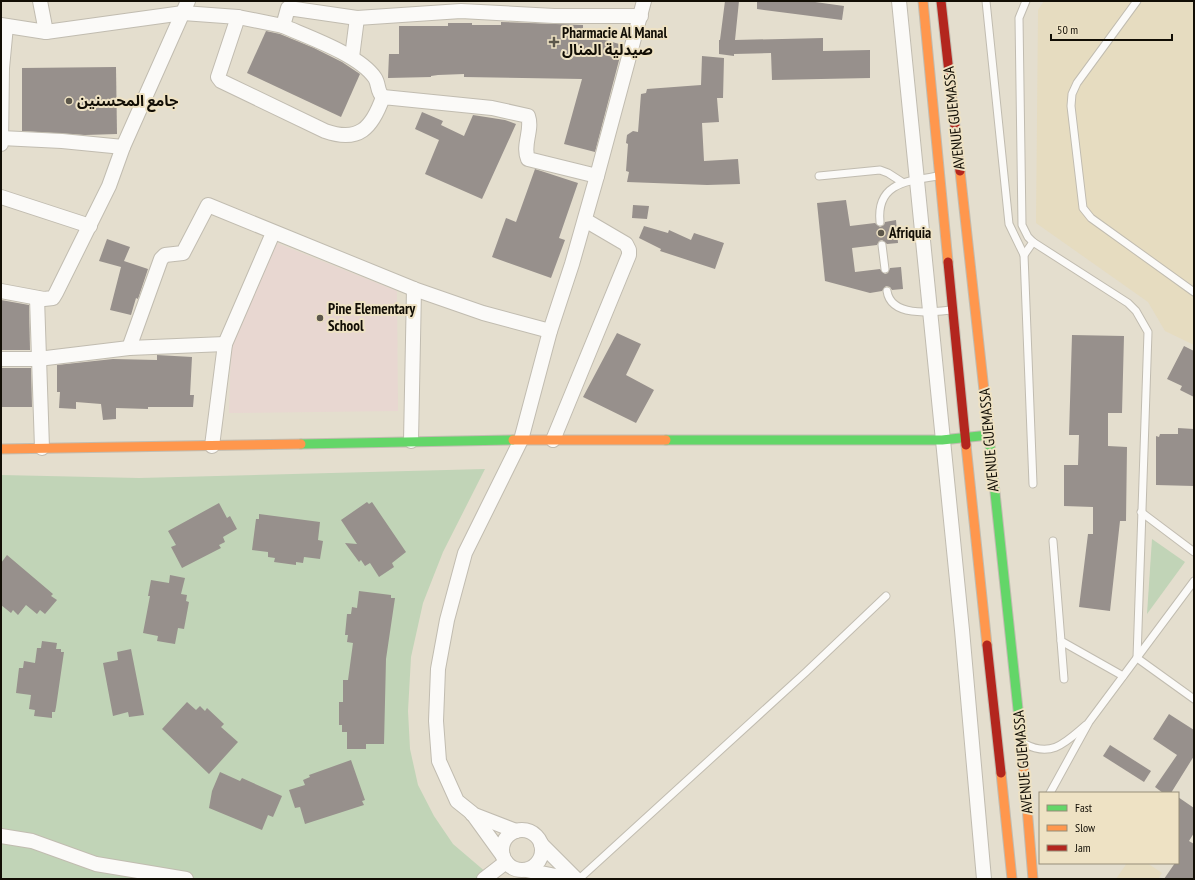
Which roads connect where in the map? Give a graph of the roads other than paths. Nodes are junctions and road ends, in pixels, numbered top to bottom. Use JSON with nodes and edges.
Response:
{"nodes":[{"id":1,"x":40,"y":1,"type":"edge"},
{"id":2,"x":437,"y":1,"type":"edge"},
{"id":3,"x":644,"y":1,"type":"edge"},
{"id":4,"x":899,"y":1,"type":"edge"},
{"id":5,"x":923,"y":1,"type":"edge"},
{"id":6,"x":941,"y":1,"type":"edge"},
{"id":7,"x":986,"y":1,"type":"edge"},
{"id":8,"x":1026,"y":1,"type":"edge"},
{"id":9,"x":1137,"y":1,"type":"edge"},
{"id":10,"x":185,"y":7,"type":"edge"},
{"id":11,"x":461,"y":11,"type":"junction"},
{"id":12,"x":641,"y":16,"type":"junction"},
{"id":13,"x":238,"y":17,"type":"junction"},
{"id":14,"x":357,"y":18,"type":"junction"},
{"id":15,"x":4,"y":25,"type":"edge"},
{"id":16,"x":283,"y":26,"type":"junction"},
{"id":17,"x":46,"y":32,"type":"junction"},
{"id":18,"x":352,"y":57,"type":"junction"},
{"id":19,"x":2,"y":97,"type":"edge"},
{"id":20,"x":383,"y":97,"type":"junction"},
{"id":21,"x":1,"y":138,"type":"edge"},
{"id":22,"x":1,"y":144,"type":"edge"},
{"id":23,"x":123,"y":146,"type":"junction"},
{"id":24,"x":597,"y":176,"type":"junction"},
{"id":25,"x":819,"y":176,"type":"dead end"},
{"id":26,"x":940,"y":176,"type":"junction"},
{"id":27,"x":917,"y":180,"type":"junction"},
{"id":28,"x":902,"y":182,"type":"junction"},
{"id":29,"x":1,"y":197,"type":"edge"},
{"id":30,"x":585,"y":220,"type":"junction"},
{"id":31,"x":880,"y":222,"type":"dead end"},
{"id":32,"x":90,"y":226,"type":"junction"},
{"id":33,"x":273,"y":233,"type":"junction"},
{"id":34,"x":1033,"y":242,"type":"junction"},
{"id":35,"x":882,"y":245,"type":"dead end"},
{"id":36,"x":1024,"y":255,"type":"junction"},
{"id":37,"x":885,"y":269,"type":"dead end"},
{"id":38,"x":414,"y":289,"type":"junction"},
{"id":39,"x":1,"y":291,"type":"edge"},
{"id":40,"x":887,"y":291,"type":"dead end"},
{"id":41,"x":1194,"y":292,"type":"edge"},
{"id":42,"x":37,"y":298,"type":"junction"},
{"id":43,"x":953,"y":310,"type":"junction"},
{"id":44,"x":930,"y":312,"type":"junction"},
{"id":45,"x":550,"y":331,"type":"junction"},
{"id":46,"x":225,"y":344,"type":"junction"},
{"id":47,"x":129,"y":348,"type":"junction"},
{"id":48,"x":1,"y":359,"type":"edge"},
{"id":49,"x":38,"y":359,"type":"junction"},
{"id":50,"x":989,"y":435,"type":"junction"},
{"id":51,"x":966,"y":438,"type":"junction"},
{"id":52,"x":520,"y":440,"type":"junction"},
{"id":53,"x":553,"y":440,"type":"junction"},
{"id":54,"x":942,"y":440,"type":"junction"},
{"id":55,"x":411,"y":441,"type":"junction"},
{"id":56,"x":212,"y":446,"type":"junction"},
{"id":57,"x":42,"y":448,"type":"junction"},
{"id":58,"x":1,"y":449,"type":"edge"},
{"id":59,"x":1032,"y":484,"type":"dead end"},
{"id":60,"x":1141,"y":512,"type":"junction"},
{"id":61,"x":1053,"y":541,"type":"dead end"},
{"id":62,"x":1194,"y":552,"type":"edge"},
{"id":63,"x":1194,"y":581,"type":"edge"},
{"id":64,"x":886,"y":596,"type":"dead end"},
{"id":65,"x":1061,"y":641,"type":"junction"},
{"id":66,"x":1137,"y":658,"type":"junction"},
{"id":67,"x":1123,"y":676,"type":"junction"},
{"id":68,"x":1064,"y":679,"type":"dead end"},
{"id":69,"x":1194,"y":699,"type":"edge"},
{"id":70,"x":1089,"y":722,"type":"junction"},
{"id":71,"x":1022,"y":742,"type":"junction"},
{"id":72,"x":1051,"y":792,"type":"edge"},
{"id":73,"x":472,"y":813,"type":"junction"},
{"id":74,"x":1036,"y":817,"type":"dead end"},
{"id":75,"x":516,"y":831,"type":"junction"},
{"id":76,"x":1028,"y":831,"type":"junction"},
{"id":77,"x":1,"y":836,"type":"edge"},
{"id":78,"x":541,"y":844,"type":"junction"},
{"id":79,"x":505,"y":859,"type":"junction"},
{"id":80,"x":526,"y":870,"type":"junction"},
{"id":81,"x":186,"y":879,"type":"edge"},
{"id":82,"x":484,"y":879,"type":"edge"},
{"id":83,"x":571,"y":879,"type":"edge"},
{"id":84,"x":577,"y":879,"type":"edge"},
{"id":85,"x":984,"y":879,"type":"edge"},
{"id":86,"x":1012,"y":879,"type":"edge"},
{"id":87,"x":1033,"y":879,"type":"edge"}],
"edges":[{"from":1,"to":17,"type":"street"},
{"from":2,"to":11,"type":"street"},
{"from":3,"to":12,"type":"street"},
{"from":4,"to":27,"type":"street"},
{"from":5,"to":26,"type":"main road","name":"AVENUE GUEMASSA"},
{"from":6,"to":50,"type":"main road","name":"AVENUE GUEMASSA"},
{"from":7,"to":36,"type":"lane"},
{"from":8,"to":34,"type":"lane"},
{"from":9,"to":41,"type":"lane"},
{"from":10,"to":13,"type":"street"},
{"from":10,"to":17,"type":"street"},
{"from":10,"to":23,"type":"street"},
{"from":11,"to":12,"type":"street"},
{"from":11,"to":14,"type":"street"},
{"from":12,"to":24,"type":"street"},
{"from":13,"to":16,"type":"street"},
{"from":13,"to":20,"type":"street"},
{"from":14,"to":16,"type":"street"},
{"from":14,"to":18,"type":"street"},
{"from":15,"to":17,"type":"street"},
{"from":15,"to":19,"type":"street"},
{"from":16,"to":18,"type":"street"},
{"from":18,"to":20,"type":"street"},
{"from":19,"to":21,"type":"street"},
{"from":20,"to":24,"type":"street"},
{"from":21,"to":22,"type":"street"},
{"from":21,"to":23,"type":"street"},
{"from":23,"to":32,"type":"street"},
{"from":24,"to":30,"type":"street"},
{"from":25,"to":28,"type":"lane"},
{"from":26,"to":27,"type":"lane"},
{"from":26,"to":43,"type":"main road","name":"AVENUE GUEMASSA"},
{"from":27,"to":28,"type":"lane"},
{"from":27,"to":44,"type":"street"},
{"from":28,"to":31,"type":"lane"},
{"from":29,"to":32,"type":"street"},
{"from":30,"to":45,"type":"street"},
{"from":30,"to":53,"type":"street"},
{"from":32,"to":42,"type":"street"},
{"from":33,"to":38,"type":"street"},
{"from":33,"to":46,"type":"street"},
{"from":33,"to":47,"type":"street"},
{"from":34,"to":36,"type":"lane"},
{"from":34,"to":60,"type":"lane"},
{"from":35,"to":37,"type":"lane"},
{"from":36,"to":59,"type":"lane"},
{"from":38,"to":45,"type":"street"},
{"from":38,"to":55,"type":"street"},
{"from":39,"to":42,"type":"street"},
{"from":40,"to":44,"type":"lane"},
{"from":42,"to":49,"type":"street"},
{"from":43,"to":44,"type":"lane"},
{"from":43,"to":51,"type":"main road","name":"AVENUE GUEMASSA"},
{"from":44,"to":54,"type":"street"},
{"from":45,"to":52,"type":"street"},
{"from":46,"to":47,"type":"street"},
{"from":46,"to":56,"type":"street"},
{"from":47,"to":49,"type":"street"},
{"from":48,"to":49,"type":"street"},
{"from":49,"to":57,"type":"street"},
{"from":50,"to":51,"type":"main road"},
{"from":50,"to":71,"type":"main road","name":"AVENUE GUEMASSA"},
{"from":51,"to":54,"type":"main road"},
{"from":51,"to":86,"type":"main road","name":"AVENUE GUEMASSA"},
{"from":52,"to":53,"type":"main road"},
{"from":52,"to":55,"type":"main road"},
{"from":52,"to":73,"type":"street"},
{"from":53,"to":54,"type":"main road"},
{"from":54,"to":85,"type":"street"},
{"from":55,"to":56,"type":"main road"},
{"from":56,"to":57,"type":"main road"},
{"from":57,"to":58,"type":"main road"},
{"from":60,"to":62,"type":"lane"},
{"from":60,"to":66,"type":"lane"},
{"from":61,"to":65,"type":"lane"},
{"from":63,"to":66,"type":"lane"},
{"from":64,"to":84,"type":"lane"},
{"from":65,"to":67,"type":"lane"},
{"from":65,"to":68,"type":"lane"},
{"from":66,"to":67,"type":"lane"},
{"from":66,"to":69,"type":"lane"},
{"from":67,"to":70,"type":"lane"},
{"from":70,"to":71,"type":"lane"},
{"from":70,"to":72,"type":"lane"},
{"from":71,"to":76,"type":"main road","name":"AVENUE GUEMASSA"},
{"from":73,"to":75,"type":"street"},
{"from":73,"to":79,"type":"street"},
{"from":74,"to":76,"type":"lane"},
{"from":75,"to":78,"type":"street"},
{"from":75,"to":79,"type":"street"},
{"from":76,"to":87,"type":"main road","name":"AVENUE GUEMASSA"},
{"from":77,"to":81,"type":"street"},
{"from":78,"to":80,"type":"street"},
{"from":78,"to":84,"type":"street"},
{"from":79,"to":80,"type":"street"},
{"from":79,"to":82,"type":"street"},
{"from":80,"to":83,"type":"street"}]}
